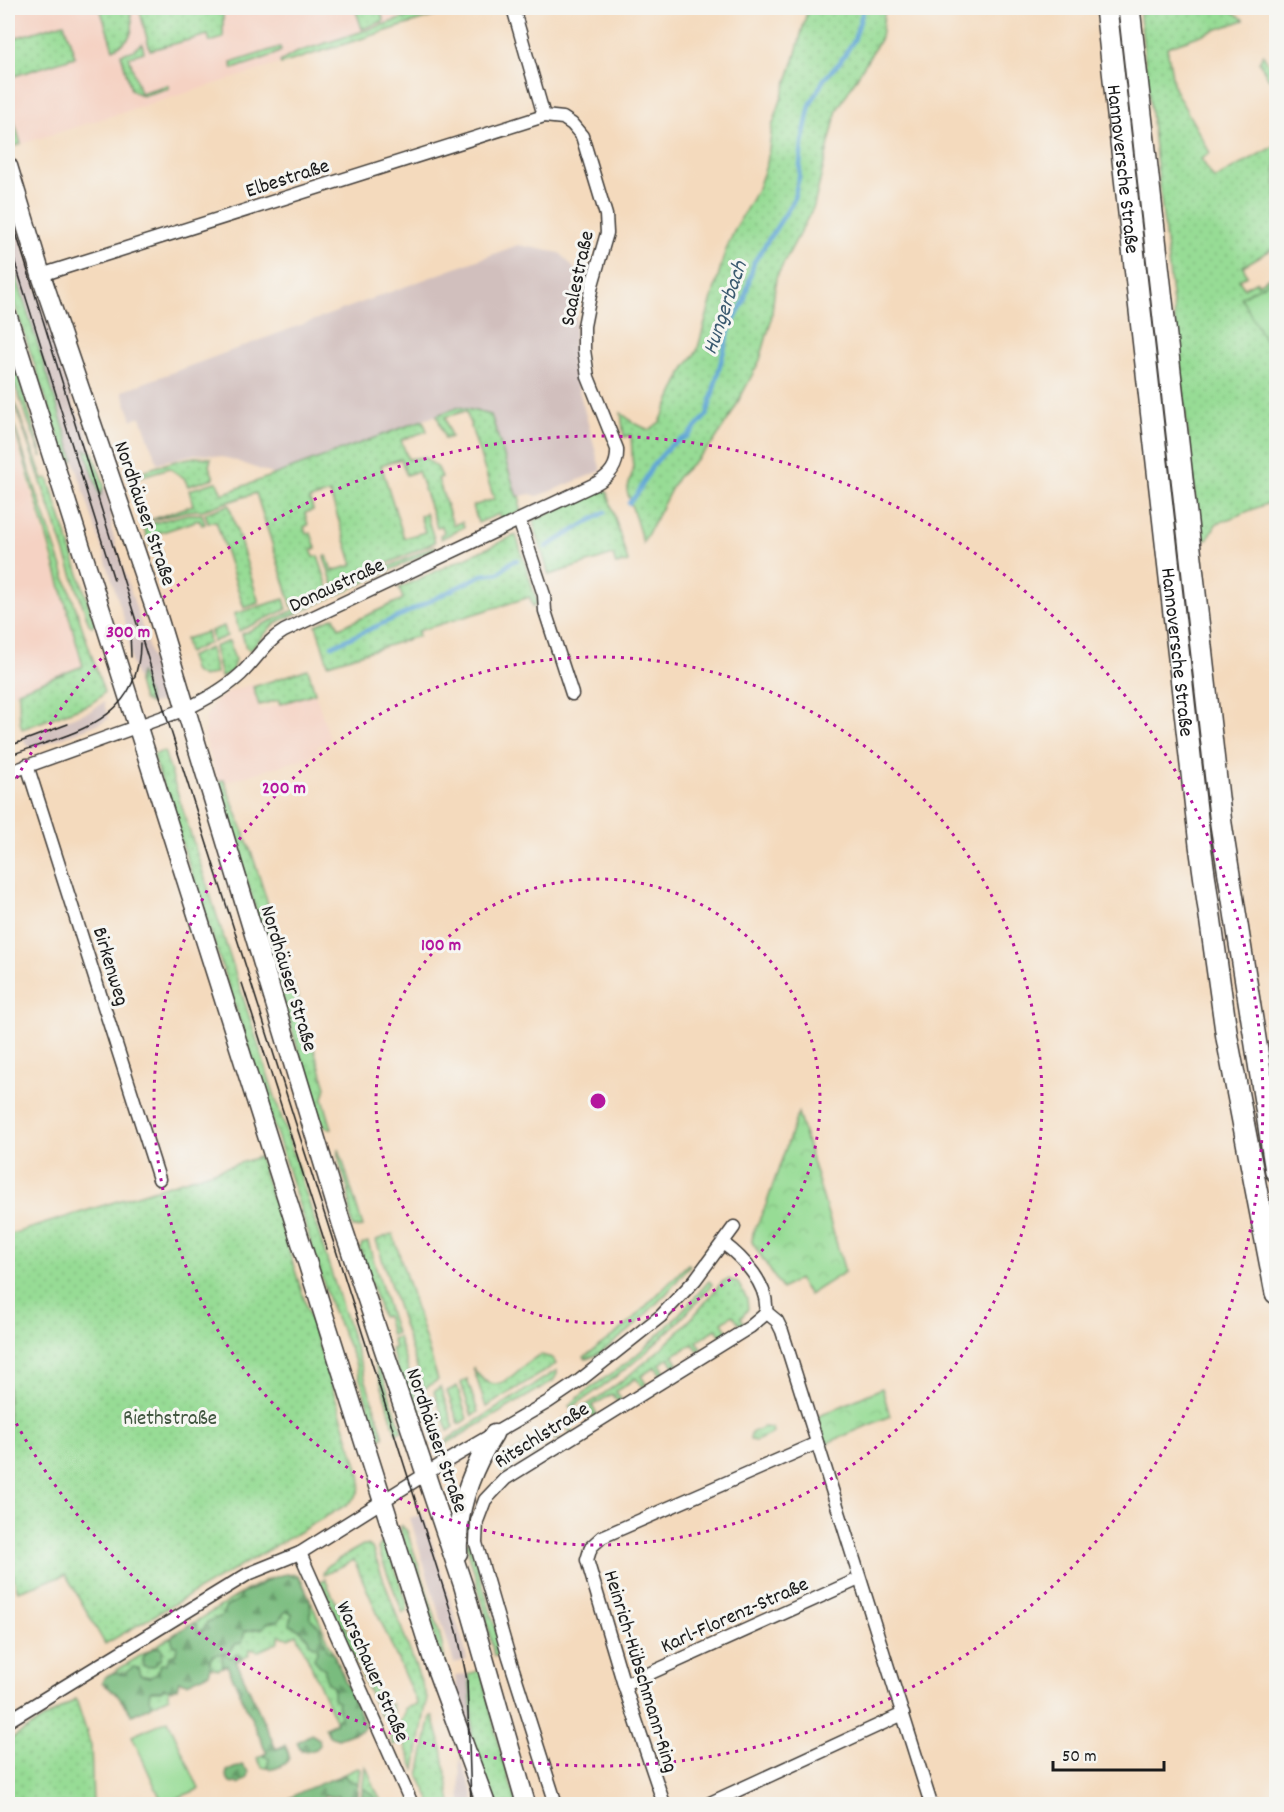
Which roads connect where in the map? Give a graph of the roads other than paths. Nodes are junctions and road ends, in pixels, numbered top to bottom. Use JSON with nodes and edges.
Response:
{"nodes":[{"id":1,"x":513,"y":8,"type":"edge"},
{"id":2,"x":1106,"y":8,"type":"edge"},
{"id":3,"x":1129,"y":8,"type":"edge"},
{"id":4,"x":544,"y":116,"type":"junction"},
{"id":5,"x":8,"y":166,"type":"edge"},
{"id":6,"x":41,"y":275,"type":"junction"},
{"id":7,"x":8,"y":317,"type":"edge"},
{"id":8,"x":609,"y":474,"type":"joint"},
{"id":9,"x":519,"y":520,"type":"junction"},
{"id":10,"x":572,"y":694,"type":"dead end"},
{"id":11,"x":186,"y":709,"type":"junction"},
{"id":12,"x":136,"y":726,"type":"junction"},
{"id":13,"x":27,"y":765,"type":"junction"},
{"id":14,"x":8,"y":773,"type":"edge"},
{"id":15,"x":1276,"y":1171,"type":"edge"},
{"id":16,"x":159,"y":1179,"type":"dead end"},
{"id":17,"x":734,"y":1227,"type":"dead end"},
{"id":18,"x":723,"y":1243,"type":"junction"},
{"id":19,"x":1276,"y":1293,"type":"edge"},
{"id":20,"x":766,"y":1312,"type":"junction"},
{"id":21,"x":494,"y":1434,"type":"junction"},
{"id":22,"x":817,"y":1443,"type":"junction"},
{"id":23,"x":426,"y":1474,"type":"junction"},
{"id":24,"x":384,"y":1502,"type":"junction"},
{"id":25,"x":300,"y":1553,"type":"junction"},
{"id":26,"x":859,"y":1578,"type":"junction"},
{"id":27,"x":463,"y":1584,"type":"junction"},
{"id":28,"x":624,"y":1685,"type":"junction"},
{"id":29,"x":903,"y":1714,"type":"junction"},
{"id":30,"x":8,"y":1721,"type":"edge"},
{"id":31,"x":412,"y":1804,"type":"edge"},
{"id":32,"x":486,"y":1804,"type":"edge"},
{"id":33,"x":526,"y":1804,"type":"edge"},
{"id":34,"x":556,"y":1804,"type":"edge"},
{"id":35,"x":664,"y":1804,"type":"edge"},
{"id":36,"x":708,"y":1804,"type":"edge"},
{"id":37,"x":931,"y":1804,"type":"edge"}],
"edges":[{"from":1,"to":4,"type":"street"},
{"from":2,"to":19,"type":"highway","name":"Hannoversche Straße"},
{"from":3,"to":15,"type":"highway","name":"Hannoversche Straße"},
{"from":4,"to":6,"type":"street","name":"Elbestraße"},
{"from":4,"to":8,"type":"street","name":"Saalestraße"},
{"from":5,"to":6,"type":"main road","name":"Nordhäuser Straße"},
{"from":6,"to":11,"type":"main road","name":"Nordhäuser Straße"},
{"from":7,"to":12,"type":"main road"},
{"from":8,"to":9,"type":"street","name":"Donaustraße"},
{"from":9,"to":10,"type":"street"},
{"from":9,"to":11,"type":"street","name":"Donaustraße"},
{"from":11,"to":12,"type":"street","name":"Donaustraße"},
{"from":11,"to":23,"type":"main road","name":"Nordhäuser Straße"},
{"from":12,"to":13,"type":"street","name":"Donaustraße"},
{"from":12,"to":24,"type":"main road"},
{"from":13,"to":14,"type":"street","name":"Donaustraße"},
{"from":13,"to":16,"type":"street","name":"Birkenweg"},
{"from":17,"to":18,"type":"street"},
{"from":18,"to":20,"type":"street"},
{"from":18,"to":21,"type":"street"},
{"from":20,"to":22,"type":"street"},
{"from":20,"to":34,"type":"street","name":"Ritschlstraße"},
{"from":21,"to":23,"type":"street"},
{"from":21,"to":27,"type":"main road"},
{"from":22,"to":26,"type":"street"},
{"from":22,"to":28,"type":"street","name":"Heinrich-Hübschmann-Ring"},
{"from":23,"to":24,"type":"street"},
{"from":23,"to":27,"type":"main road","name":"Nordhäuser Straße"},
{"from":24,"to":25,"type":"street"},
{"from":24,"to":32,"type":"main road"},
{"from":25,"to":30,"type":"street"},
{"from":25,"to":31,"type":"street","name":"Warschauer Straße"},
{"from":26,"to":28,"type":"street","name":"Karl-Florenz-Straße"},
{"from":26,"to":29,"type":"street"},
{"from":27,"to":33,"type":"main road","name":"Nordhäuser Straße"},
{"from":28,"to":35,"type":"street","name":"Heinrich-Hübschmann-Ring"},
{"from":29,"to":36,"type":"street"},
{"from":29,"to":37,"type":"street"}]}
